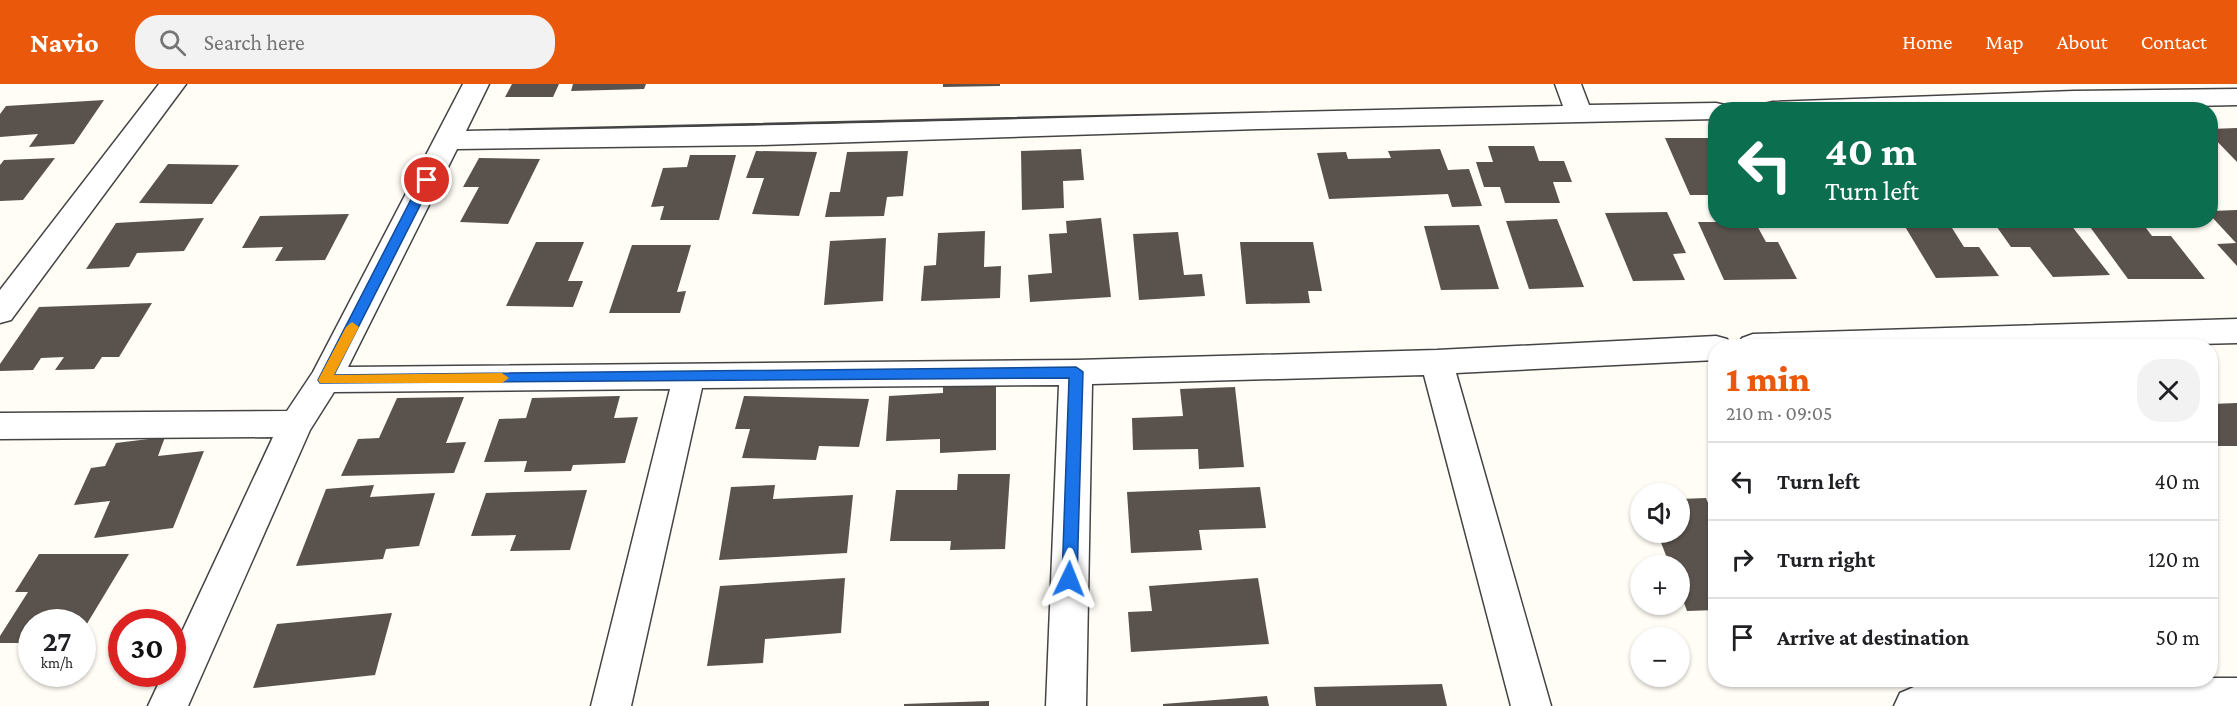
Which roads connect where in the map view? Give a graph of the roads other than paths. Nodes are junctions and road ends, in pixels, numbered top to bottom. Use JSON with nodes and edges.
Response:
{"nodes":[{"id":1,"x":173,"y":84,"type":"edge"},
{"id":2,"x":476,"y":84,"type":"edge"},
{"id":3,"x":1568,"y":84,"type":"edge"},
{"id":4,"x":2237,"y":97,"type":"edge"},
{"id":5,"x":1992,"y":102,"type":"edge"},
{"id":6,"x":1708,"y":111,"type":"edge"},
{"id":7,"x":1580,"y":114,"type":"junction"},
{"id":8,"x":448,"y":141,"type":"junction"},
{"id":9,"x":0,"y":312,"type":"edge"},
{"id":10,"x":2237,"y":331,"type":"edge"},
{"id":11,"x":1979,"y":339,"type":"edge"},
{"id":12,"x":1708,"y":348,"type":"edge"},
{"id":13,"x":1437,"y":362,"type":"junction"},
{"id":14,"x":1076,"y":372,"type":"junction"},
{"id":15,"x":689,"y":376,"type":"junction"},
{"id":16,"x":325,"y":380,"type":"junction"},
{"id":17,"x":297,"y":424,"type":"junction"},
{"id":18,"x":0,"y":426,"type":"edge"},
{"id":19,"x":2237,"y":696,"type":"edge"},
{"id":20,"x":168,"y":706,"type":"edge"},
{"id":21,"x":611,"y":706,"type":"edge"},
{"id":22,"x":1066,"y":706,"type":"edge"},
{"id":23,"x":1531,"y":706,"type":"edge"},
{"id":24,"x":1914,"y":706,"type":"edge"}],
"edges":[{"from":1,"to":9,"type":"street"},
{"from":2,"to":8,"type":"street"},
{"from":3,"to":7,"type":"street"},
{"from":4,"to":5,"type":"street"},
{"from":6,"to":7,"type":"street"},
{"from":7,"to":8,"type":"street"},
{"from":8,"to":16,"type":"street"},
{"from":10,"to":11,"type":"street"},
{"from":12,"to":13,"type":"street"},
{"from":13,"to":14,"type":"street"},
{"from":13,"to":23,"type":"street"},
{"from":14,"to":15,"type":"street"},
{"from":14,"to":22,"type":"street"},
{"from":15,"to":16,"type":"street"},
{"from":15,"to":21,"type":"street"},
{"from":16,"to":17,"type":"street"},
{"from":17,"to":18,"type":"street"},
{"from":17,"to":20,"type":"street"},
{"from":19,"to":24,"type":"street"}]}
